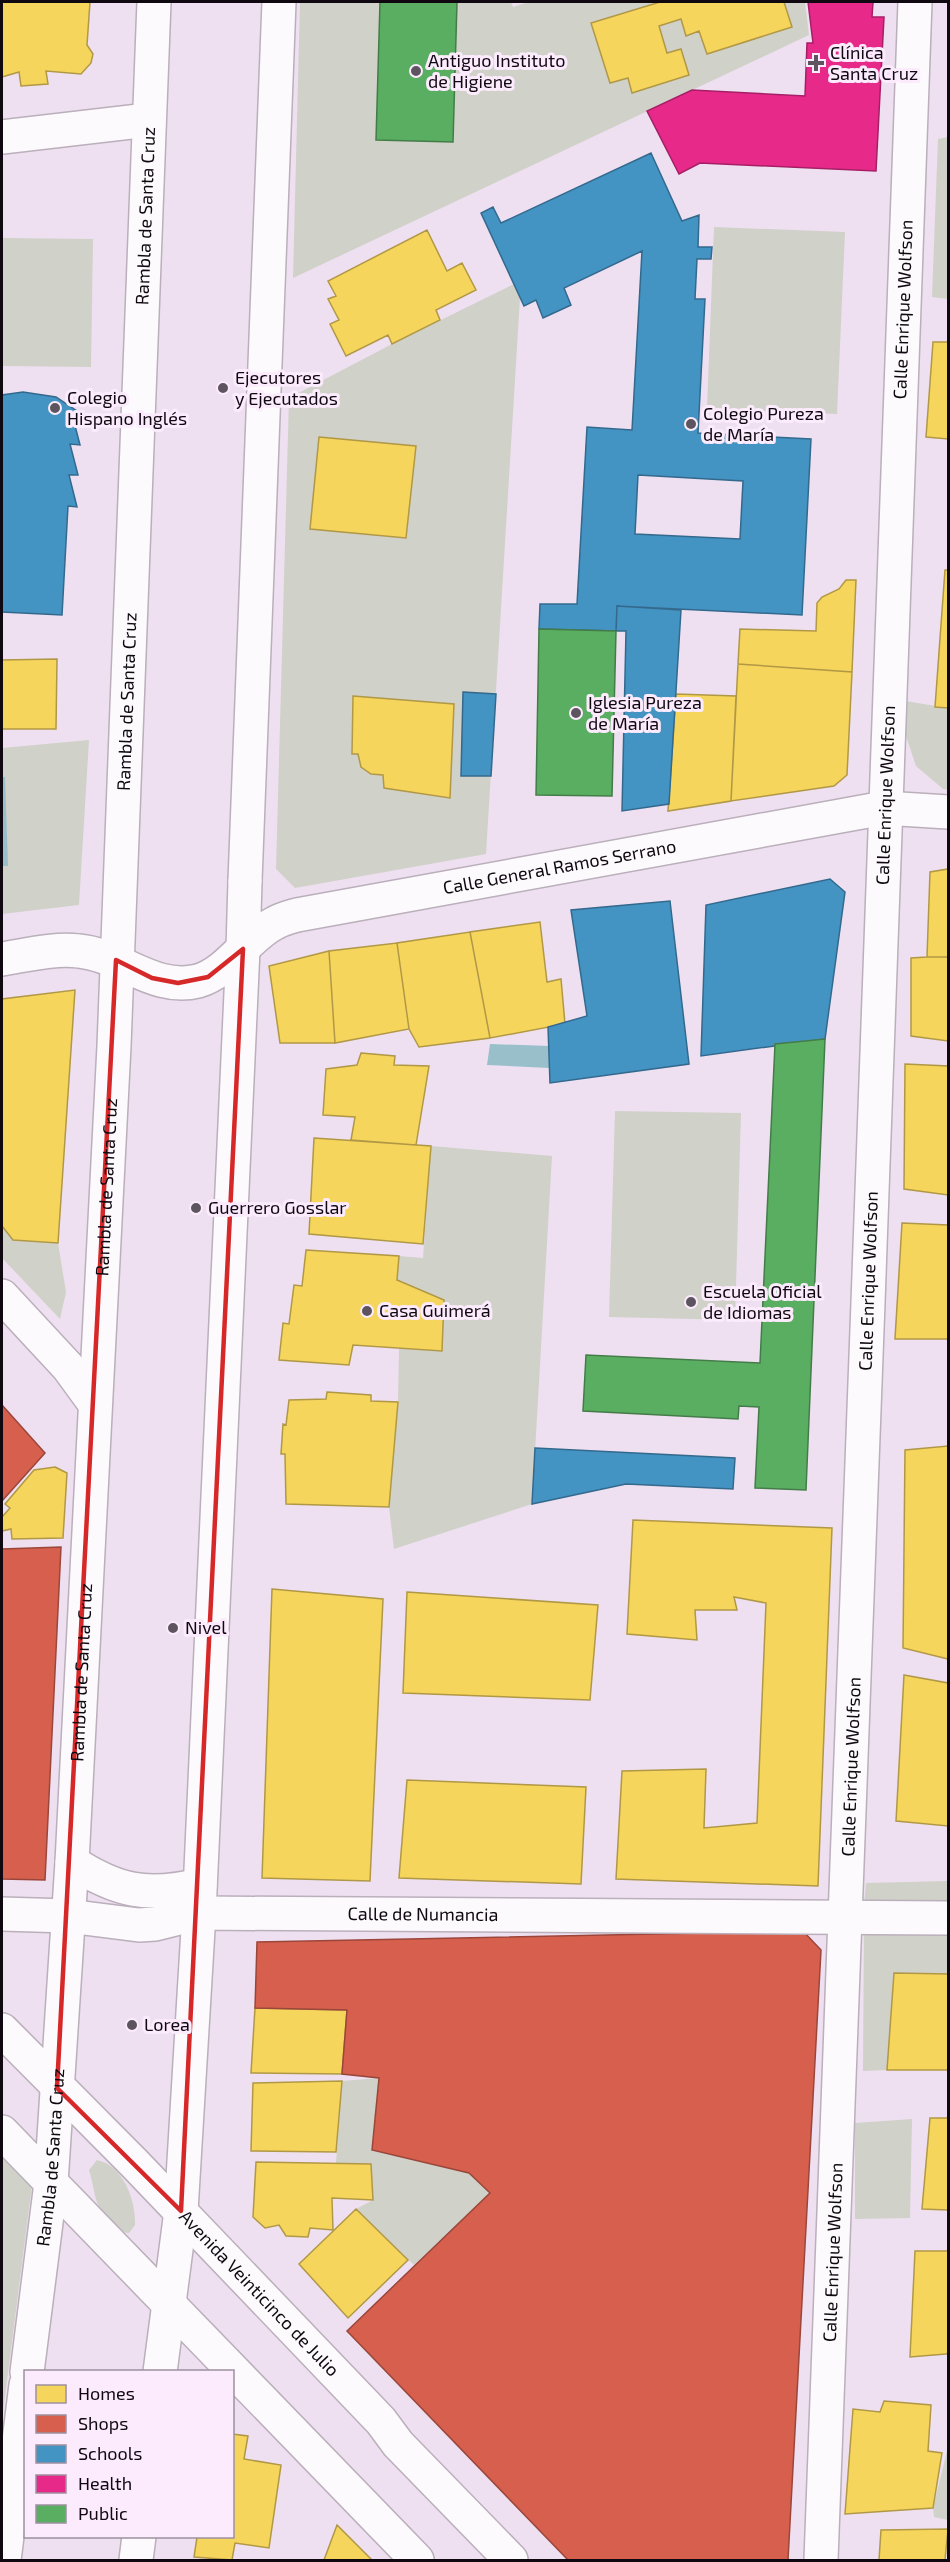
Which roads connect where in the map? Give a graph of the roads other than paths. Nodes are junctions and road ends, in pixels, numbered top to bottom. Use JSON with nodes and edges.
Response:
{"nodes":[{"id":1,"x":154,"y":2,"type":"edge"},
{"id":2,"x":279,"y":2,"type":"edge"},
{"id":3,"x":915,"y":2,"type":"edge"},
{"id":4,"x":148,"y":120,"type":"junction"},
{"id":5,"x":2,"y":137,"type":"edge"},
{"id":6,"x":884,"y":808,"type":"junction"},
{"id":7,"x":948,"y":812,"type":"edge"},
{"id":8,"x":243,"y":949,"type":"junction"},
{"id":9,"x":2,"y":959,"type":"edge"},
{"id":10,"x":116,"y":960,"type":"junction"},
{"id":11,"x":2,"y":1296,"type":"edge"},
{"id":12,"x":95,"y":1404,"type":"junction"},
{"id":13,"x":72,"y":1862,"type":"junction"},
{"id":14,"x":200,"y":1899,"type":"junction"},
{"id":15,"x":2,"y":1914,"type":"edge"},
{"id":16,"x":68,"y":1916,"type":"junction"},
{"id":17,"x":846,"y":1918,"type":"junction"},
{"id":18,"x":948,"y":1918,"type":"edge"},
{"id":19,"x":2,"y":2030,"type":"edge"},
{"id":20,"x":57,"y":2088,"type":"junction"},
{"id":21,"x":2,"y":2132,"type":"edge"},
{"id":22,"x":51,"y":2183,"type":"junction"},
{"id":23,"x":181,"y":2211,"type":"junction"},
{"id":24,"x":169,"y":2302,"type":"junction"},
{"id":25,"x":27,"y":2370,"type":"edge"},
{"id":26,"x":160,"y":2370,"type":"edge"},
{"id":27,"x":24,"y":2401,"type":"edge"},
{"id":28,"x":139,"y":2538,"type":"edge"},
{"id":29,"x":4,"y":2560,"type":"edge"},
{"id":30,"x":135,"y":2560,"type":"edge"},
{"id":31,"x":417,"y":2560,"type":"edge"},
{"id":32,"x":511,"y":2560,"type":"edge"},
{"id":33,"x":821,"y":2560,"type":"edge"}],
"edges":[{"from":1,"to":4,"type":"street","name":"Rambla de Santa Cruz"},
{"from":2,"to":8,"type":"street"},
{"from":3,"to":6,"type":"street","name":"Calle Enrique Wolfson"},
{"from":4,"to":5,"type":"street"},
{"from":4,"to":10,"type":"street","name":"Rambla de Santa Cruz"},
{"from":6,"to":7,"type":"street","name":"Calle General Ramos Serrano"},
{"from":6,"to":8,"type":"street","name":"Calle General Ramos Serrano"},
{"from":6,"to":17,"type":"street","name":"Calle Enrique Wolfson"},
{"from":8,"to":10,"type":"street","name":"Calle General Ramos Serrano"},
{"from":8,"to":14,"type":"street"},
{"from":9,"to":10,"type":"street","name":"Calle General Ramos Serrano"},
{"from":10,"to":12,"type":"street","name":"Rambla de Santa Cruz"},
{"from":11,"to":12,"type":"street"},
{"from":12,"to":13,"type":"street","name":"Rambla de Santa Cruz"},
{"from":13,"to":14,"type":"street"},
{"from":13,"to":16,"type":"street","name":"Rambla de Santa Cruz"},
{"from":14,"to":16,"type":"street","name":"Calle de Numancia"},
{"from":14,"to":17,"type":"street","name":"Calle de Numancia"},
{"from":14,"to":23,"type":"street"},
{"from":15,"to":16,"type":"street","name":"Calle de Numancia"},
{"from":16,"to":20,"type":"street","name":"Rambla de Santa Cruz"},
{"from":17,"to":18,"type":"street","name":"Calle de Numancia"},
{"from":17,"to":33,"type":"street","name":"Calle Enrique Wolfson"},
{"from":19,"to":20,"type":"street","name":"Avenida Veinticinco de Julio"},
{"from":20,"to":22,"type":"street","name":"Rambla de Santa Cruz"},
{"from":20,"to":23,"type":"street","name":"Avenida Veinticinco de Julio"},
{"from":21,"to":22,"type":"street"},
{"from":22,"to":24,"type":"street"},
{"from":22,"to":25,"type":"street","name":"Rambla de Santa Cruz"},
{"from":23,"to":24,"type":"street"},
{"from":23,"to":32,"type":"street","name":"Avenida Veinticinco de Julio"},
{"from":24,"to":26,"type":"street"},
{"from":24,"to":31,"type":"street"},
{"from":27,"to":29,"type":"street"},
{"from":28,"to":30,"type":"street"}]}
